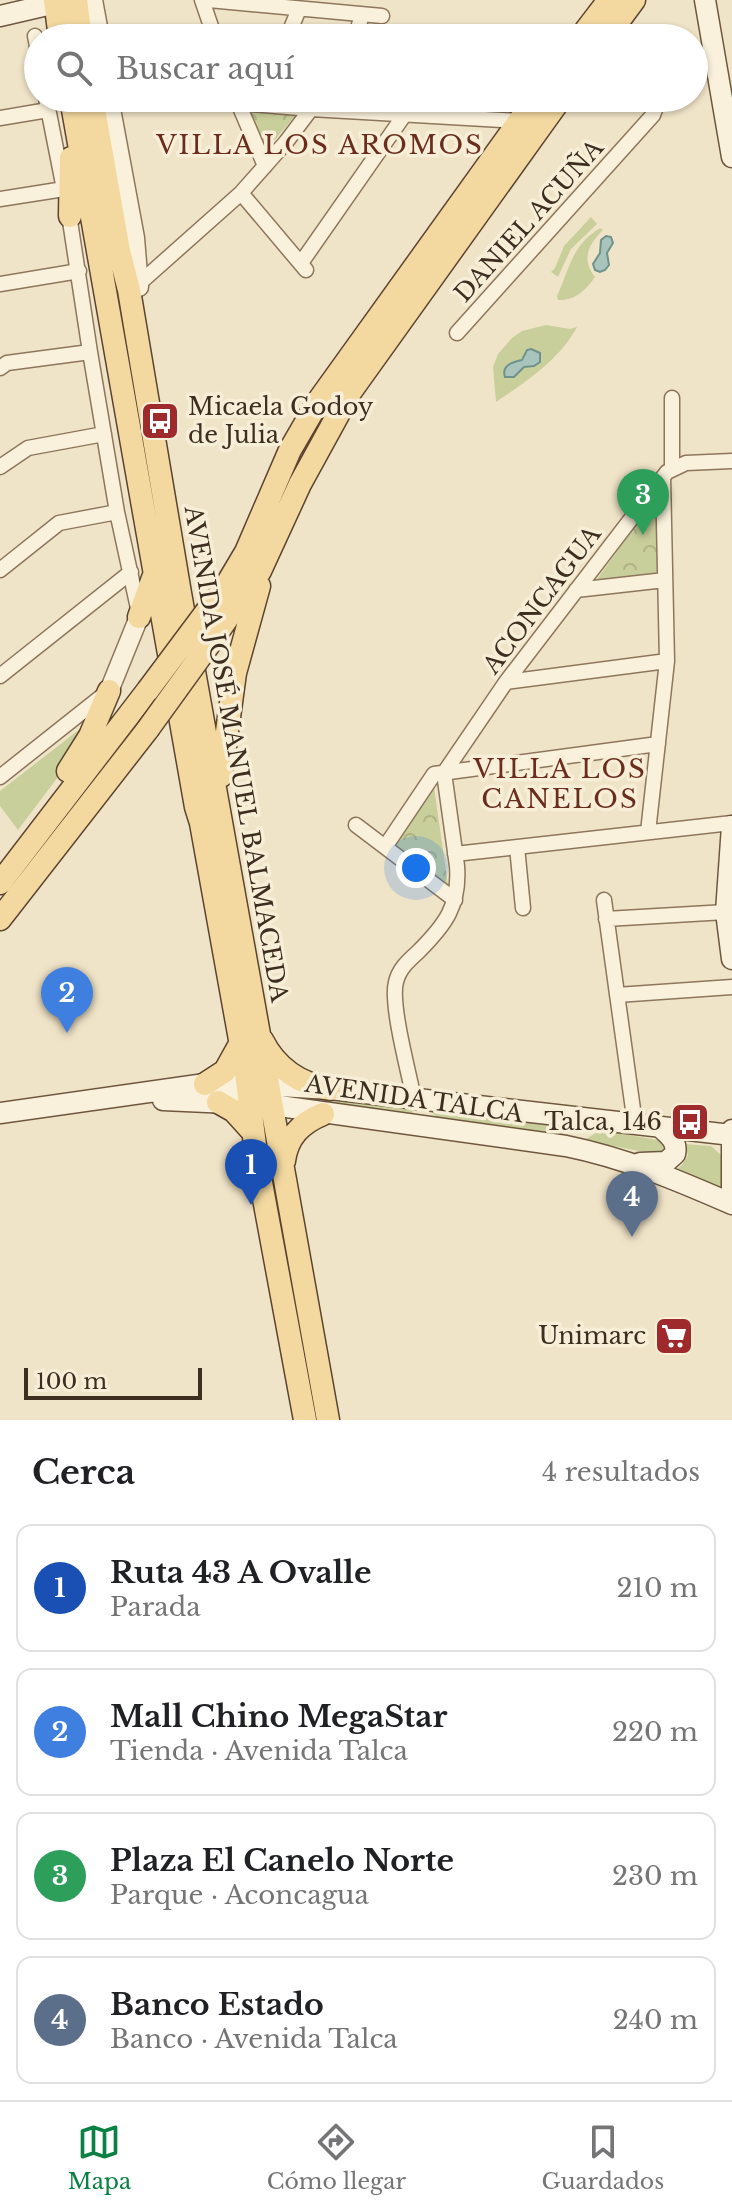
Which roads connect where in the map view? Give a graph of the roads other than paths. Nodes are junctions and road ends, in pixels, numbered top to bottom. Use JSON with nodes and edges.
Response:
{"nodes":[{"id":1,"x":64,"y":0,"type":"edge"},
{"id":2,"x":93,"y":0,"type":"edge"},
{"id":3,"x":202,"y":0,"type":"edge"},
{"id":4,"x":209,"y":0,"type":"edge"},
{"id":5,"x":609,"y":0,"type":"edge"},
{"id":6,"x":634,"y":0,"type":"edge"},
{"id":7,"x":705,"y":0,"type":"edge"},
{"id":8,"x":299,"y":9,"type":"junction"},
{"id":9,"x":362,"y":15,"type":"junction"},
{"id":10,"x":0,"y":16,"type":"edge"},
{"id":11,"x":382,"y":16,"type":"dead end"},
{"id":12,"x":61,"y":24,"type":"edge"},
{"id":13,"x":75,"y":24,"type":"edge"},
{"id":14,"x":97,"y":24,"type":"edge"},
{"id":15,"x":210,"y":24,"type":"edge"},
{"id":16,"x":293,"y":24,"type":"edge"},
{"id":17,"x":359,"y":24,"type":"edge"},
{"id":18,"x":591,"y":24,"type":"edge"},
{"id":19,"x":616,"y":24,"type":"edge"},
{"id":20,"x":24,"y":111,"type":"edge"},
{"id":21,"x":49,"y":112,"type":"edge"},
{"id":22,"x":73,"y":112,"type":"edge"},
{"id":23,"x":94,"y":112,"type":"edge"},
{"id":24,"x":112,"y":112,"type":"edge"},
{"id":25,"x":242,"y":112,"type":"edge"},
{"id":26,"x":309,"y":112,"type":"edge"},
{"id":27,"x":392,"y":112,"type":"edge"},
{"id":28,"x":526,"y":112,"type":"edge"},
{"id":29,"x":551,"y":112,"type":"edge"},
{"id":30,"x":654,"y":112,"type":"edge"},
{"id":31,"x":405,"y":114,"type":"junction"},
{"id":32,"x":0,"y":118,"type":"edge"},
{"id":33,"x":520,"y":121,"type":"junction"},
{"id":34,"x":75,"y":125,"type":"junction"},
{"id":35,"x":732,"y":157,"type":"edge"},
{"id":36,"x":265,"y":166,"type":"junction"},
{"id":37,"x":64,"y":189,"type":"junction"},
{"id":38,"x":241,"y":193,"type":"junction"},
{"id":39,"x":0,"y":199,"type":"edge"},
{"id":40,"x":70,"y":216,"type":"junction"},
{"id":41,"x":96,"y":241,"type":"junction"},
{"id":42,"x":79,"y":271,"type":"junction"},
{"id":43,"x":0,"y":284,"type":"edge"},
{"id":44,"x":134,"y":289,"type":"junction"},
{"id":45,"x":457,"y":333,"type":"dead end"},
{"id":46,"x":90,"y":352,"type":"junction"},
{"id":47,"x":0,"y":368,"type":"edge"},
{"id":48,"x":672,"y":398,"type":"dead end"},
{"id":49,"x":104,"y":434,"type":"junction"},
{"id":50,"x":732,"y":461,"type":"edge"},
{"id":51,"x":0,"y":467,"type":"edge"},
{"id":52,"x":667,"y":473,"type":"junction"},
{"id":53,"x":117,"y":512,"type":"junction"},
{"id":54,"x":272,"y":546,"type":"junction"},
{"id":55,"x":0,"y":570,"type":"edge"},
{"id":56,"x":131,"y":572,"type":"junction"},
{"id":57,"x":154,"y":573,"type":"junction"},
{"id":58,"x":665,"y":580,"type":"junction"},
{"id":59,"x":576,"y":590,"type":"junction"},
{"id":60,"x":139,"y":617,"type":"junction"},
{"id":61,"x":667,"y":661,"type":"junction"},
{"id":62,"x":0,"y":676,"type":"edge"},
{"id":63,"x":506,"y":682,"type":"junction"},
{"id":64,"x":109,"y":691,"type":"junction"},
{"id":65,"x":658,"y":744,"type":"junction"},
{"id":66,"x":444,"y":773,"type":"junction"},
{"id":67,"x":0,"y":777,"type":"edge"},
{"id":68,"x":218,"y":797,"type":"junction"},
{"id":69,"x":356,"y":825,"type":"dead end"},
{"id":70,"x":732,"y":825,"type":"edge"},
{"id":71,"x":648,"y":832,"type":"junction"},
{"id":72,"x":385,"y":847,"type":"junction"},
{"id":73,"x":517,"y":847,"type":"junction"},
{"id":74,"x":731,"y":848,"type":"edge"},
{"id":75,"x":455,"y":854,"type":"junction"},
{"id":76,"x":0,"y":863,"type":"edge"},
{"id":77,"x":0,"y":883,"type":"edge"},
{"id":78,"x":455,"y":900,"type":"junction"},
{"id":79,"x":604,"y":900,"type":"dead end"},
{"id":80,"x":523,"y":908,"type":"dead end"},
{"id":81,"x":726,"y":912,"type":"junction"},
{"id":82,"x":0,"y":919,"type":"edge"},
{"id":83,"x":606,"y":919,"type":"junction"},
{"id":84,"x":731,"y":950,"type":"edge"},
{"id":85,"x":732,"y":987,"type":"edge"},
{"id":86,"x":617,"y":995,"type":"junction"},
{"id":87,"x":250,"y":1039,"type":"junction"},
{"id":88,"x":330,"y":1089,"type":"junction"},
{"id":89,"x":212,"y":1093,"type":"junction"},
{"id":90,"x":259,"y":1094,"type":"junction"},
{"id":91,"x":414,"y":1099,"type":"junction"},
{"id":92,"x":0,"y":1113,"type":"edge"},
{"id":93,"x":323,"y":1114,"type":"junction"},
{"id":94,"x":635,"y":1124,"type":"junction"},
{"id":95,"x":660,"y":1127,"type":"junction"},
{"id":96,"x":434,"y":1128,"type":"junction"},
{"id":97,"x":253,"y":1132,"type":"junction"},
{"id":98,"x":732,"y":1133,"type":"edge"},
{"id":99,"x":632,"y":1163,"type":"junction"},
{"id":100,"x":283,"y":1170,"type":"junction"},
{"id":101,"x":732,"y":1202,"type":"edge"},
{"id":102,"x":305,"y":1420,"type":"edge"},
{"id":103,"x":328,"y":1420,"type":"edge"}],
"edges":[{"from":1,"to":10,"type":"main road"},
{"from":1,"to":12,"type":"main road"},
{"from":1,"to":13,"type":"main road"},
{"from":2,"to":14,"type":"street"},
{"from":3,"to":15,"type":"street"},
{"from":4,"to":8,"type":"street"},
{"from":5,"to":18,"type":"main road"},
{"from":6,"to":19,"type":"main road"},
{"from":7,"to":35,"type":"main road"},
{"from":8,"to":9,"type":"street"},
{"from":8,"to":16,"type":"street"},
{"from":9,"to":11,"type":"street"},
{"from":9,"to":17,"type":"street"},
{"from":20,"to":32,"type":"street"},
{"from":21,"to":37,"type":"street"},
{"from":22,"to":34,"type":"main road","name":"AVENIDA JOSÉ MANUEL BALMACEDA"},
{"from":23,"to":44,"type":"main road","name":"AVENIDA JOSÉ MANUEL BALMACEDA"},
{"from":24,"to":44,"type":"street"},
{"from":25,"to":36,"type":"street"},
{"from":26,"to":36,"type":"street"},
{"from":27,"to":31,"type":"street"},
{"from":28,"to":33,"type":"main road"},
{"from":29,"to":54,"type":"main road"},
{"from":30,"to":45,"type":"street","name":"DANIEL ACUÑA"},
{"from":31,"to":33,"type":"street"},
{"from":31,"to":38,"type":"street"},
{"from":33,"to":77,"type":"main road","bridge":true},
{"from":34,"to":40,"type":"main road"},
{"from":34,"to":41,"type":"main road","name":"AVENIDA JOSÉ MANUEL BALMACEDA"},
{"from":36,"to":38,"type":"street"},
{"from":37,"to":39,"type":"street"},
{"from":37,"to":40,"type":"street"},
{"from":38,"to":44,"type":"street"},
{"from":40,"to":42,"type":"street"},
{"from":41,"to":44,"type":"main road"},
{"from":41,"to":57,"type":"main road","name":"AVENIDA JOSÉ MANUEL BALMACEDA"},
{"from":42,"to":43,"type":"street"},
{"from":42,"to":46,"type":"street"},
{"from":44,"to":68,"type":"main road","name":"AVENIDA JOSÉ MANUEL BALMACEDA"},
{"from":46,"to":47,"type":"street"},
{"from":46,"to":49,"type":"street"},
{"from":48,"to":52,"type":"street"},
{"from":49,"to":51,"type":"street"},
{"from":49,"to":53,"type":"street"},
{"from":50,"to":52,"type":"street"},
{"from":52,"to":58,"type":"street"},
{"from":52,"to":59,"type":"street","name":"ACONCAGUA"},
{"from":53,"to":55,"type":"street"},
{"from":53,"to":56,"type":"street"},
{"from":54,"to":68,"type":"main road"},
{"from":54,"to":82,"type":"main road","bridge":true},
{"from":56,"to":60,"type":"street"},
{"from":56,"to":62,"type":"street"},
{"from":57,"to":60,"type":"main road"},
{"from":57,"to":87,"type":"main road","name":"AVENIDA JOSÉ MANUEL BALMACEDA"},
{"from":58,"to":59,"type":"street"},
{"from":58,"to":61,"type":"street"},
{"from":59,"to":63,"type":"street","name":"ACONCAGUA"},
{"from":60,"to":64,"type":"street"},
{"from":61,"to":63,"type":"street"},
{"from":61,"to":65,"type":"street"},
{"from":63,"to":66,"type":"street","name":"ACONCAGUA"},
{"from":64,"to":67,"type":"street"},
{"from":64,"to":76,"type":"main road"},
{"from":65,"to":66,"type":"street"},
{"from":65,"to":71,"type":"street"},
{"from":66,"to":72,"type":"street","name":"ACONCAGUA"},
{"from":66,"to":75,"type":"street"},
{"from":68,"to":87,"type":"main road","name":"AVENIDA JOSÉ MANUEL BALMACEDA"},
{"from":69,"to":72,"type":"street"},
{"from":70,"to":71,"type":"street"},
{"from":70,"to":74,"type":"main road"},
{"from":71,"to":73,"type":"street"},
{"from":72,"to":78,"type":"street"},
{"from":73,"to":75,"type":"street"},
{"from":73,"to":80,"type":"street"},
{"from":74,"to":81,"type":"main road"},
{"from":75,"to":78,"type":"street"},
{"from":78,"to":91,"type":"street"},
{"from":79,"to":83,"type":"street"},
{"from":81,"to":83,"type":"street"},
{"from":81,"to":84,"type":"main road"},
{"from":83,"to":86,"type":"street"},
{"from":85,"to":86,"type":"street"},
{"from":86,"to":94,"type":"street"},
{"from":87,"to":88,"type":"main road"},
{"from":87,"to":89,"type":"main road"},
{"from":87,"to":90,"type":"main road","name":"AVENIDA JOSÉ MANUEL BALMACEDA"},
{"from":88,"to":90,"type":"main road","name":"AVENIDA TALCA"},
{"from":88,"to":91,"type":"main road","name":"AVENIDA TALCA"},
{"from":89,"to":90,"type":"main road","name":"AVENIDA TALCA"},
{"from":89,"to":92,"type":"main road","name":"AVENIDA TALCA"},
{"from":89,"to":97,"type":"main road"},
{"from":90,"to":93,"type":"main road","name":"AVENIDA TALCA"},
{"from":90,"to":97,"type":"main road","name":"AVENIDA JOSÉ MANUEL BALMACEDA"},
{"from":90,"to":100,"type":"main road","name":"AVENIDA JOSÉ MANUEL BALMACEDA"},
{"from":91,"to":94,"type":"main road","name":"AVENIDA TALCA"},
{"from":91,"to":96,"type":"main road"},
{"from":93,"to":96,"type":"main road","name":"AVENIDA TALCA"},
{"from":93,"to":100,"type":"main road"},
{"from":94,"to":95,"type":"main road","name":"AVENIDA TALCA"},
{"from":95,"to":98,"type":"main road","name":"AVENIDA TALCA"},
{"from":95,"to":99,"type":"main road"},
{"from":96,"to":99,"type":"main road","name":"AVENIDA TALCA"},
{"from":97,"to":102,"type":"main road","name":"AVENIDA JOSÉ MANUEL BALMACEDA"},
{"from":98,"to":101,"type":"main road"},
{"from":99,"to":101,"type":"main road","name":"AVENIDA TALCA"},
{"from":100,"to":103,"type":"main road","name":"AVENIDA JOSÉ MANUEL BALMACEDA"}]}
